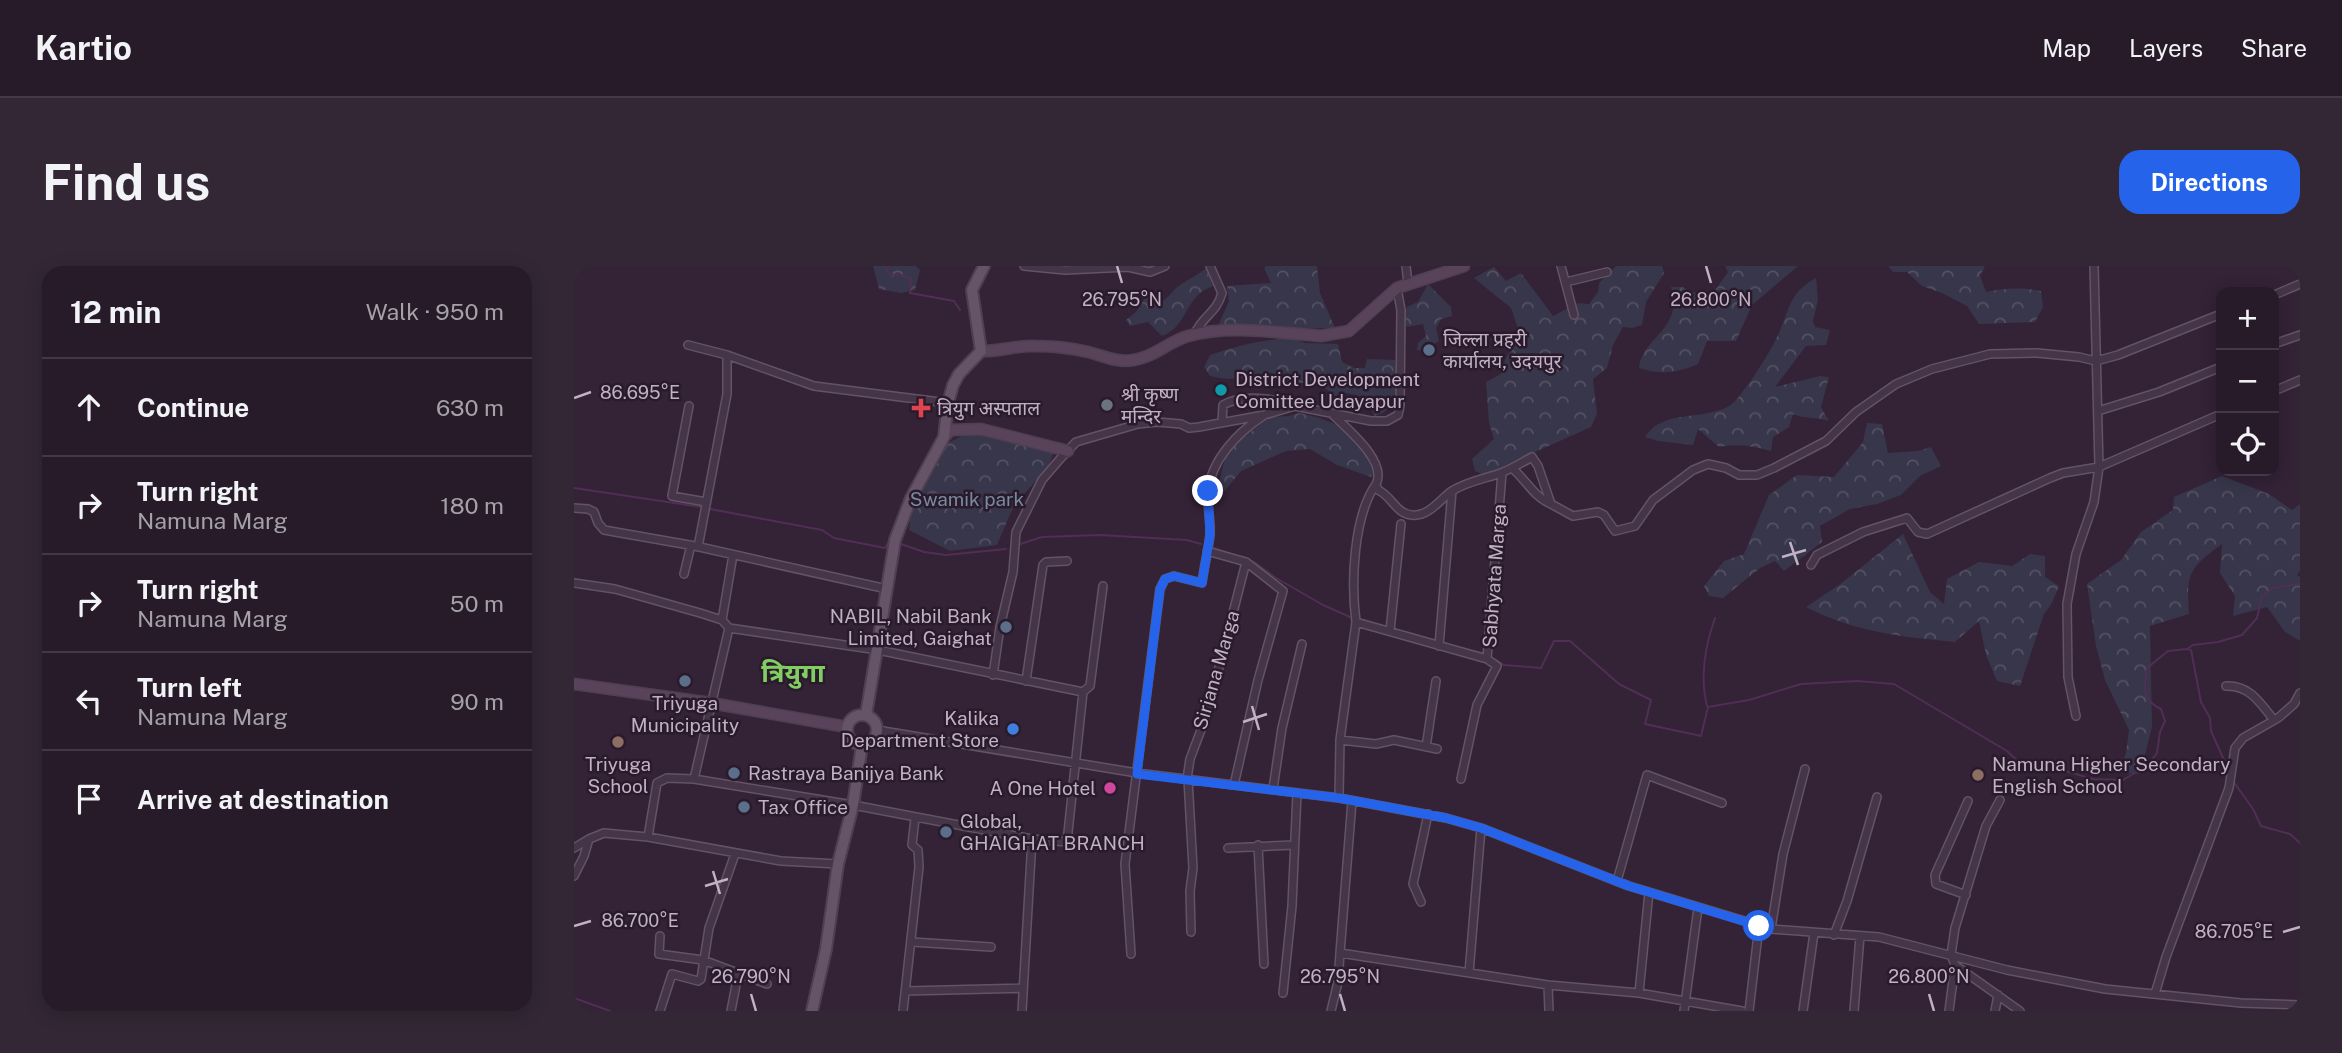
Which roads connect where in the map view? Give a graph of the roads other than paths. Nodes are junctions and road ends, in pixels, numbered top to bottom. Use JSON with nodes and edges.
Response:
{"nodes":[{"id":1,"x":984,"y":266,"type":"edge"},
{"id":2,"x":1024,"y":266,"type":"edge"},
{"id":3,"x":1165,"y":266,"type":"edge"},
{"id":4,"x":1210,"y":266,"type":"edge"},
{"id":5,"x":1406,"y":266,"type":"edge"},
{"id":6,"x":1464,"y":266,"type":"edge"},
{"id":7,"x":1561,"y":266,"type":"edge"},
{"id":8,"x":2094,"y":266,"type":"edge"},
{"id":9,"x":1607,"y":272,"type":"dead end"},
{"id":10,"x":1566,"y":282,"type":"junction"},
{"id":11,"x":1408,"y":284,"type":"junction"},
{"id":12,"x":2300,"y":284,"type":"edge"},
{"id":13,"x":1397,"y":288,"type":"junction"},
{"id":14,"x":2279,"y":293,"type":"edge"},
{"id":15,"x":1574,"y":315,"type":"dead end"},
{"id":16,"x":2216,"y":316,"type":"edge"},
{"id":17,"x":1194,"y":335,"type":"junction"},
{"id":18,"x":2300,"y":335,"type":"edge"},
{"id":19,"x":2279,"y":342,"type":"edge"},
{"id":20,"x":688,"y":345,"type":"dead end"},
{"id":21,"x":981,"y":351,"type":"junction"},
{"id":22,"x":727,"y":355,"type":"junction"},
{"id":23,"x":2096,"y":361,"type":"junction"},
{"id":24,"x":2216,"y":369,"type":"edge"},
{"id":25,"x":2300,"y":380,"type":"edge"},
{"id":26,"x":2279,"y":389,"type":"edge"},
{"id":27,"x":948,"y":403,"type":"junction"},
{"id":28,"x":689,"y":406,"type":"dead end"},
{"id":29,"x":1296,"y":406,"type":"junction"},
{"id":30,"x":2098,"y":411,"type":"junction"},
{"id":31,"x":1330,"y":412,"type":"junction"},
{"id":32,"x":1264,"y":415,"type":"junction"},
{"id":33,"x":2216,"y":416,"type":"edge"},
{"id":34,"x":1222,"y":422,"type":"junction"},
{"id":35,"x":944,"y":438,"type":"junction"},
{"id":36,"x":1068,"y":451,"type":"junction"},
{"id":37,"x":2099,"y":467,"type":"junction"},
{"id":38,"x":1512,"y":468,"type":"junction"},
{"id":39,"x":1502,"y":473,"type":"junction"},
{"id":40,"x":1376,"y":485,"type":"junction"},
{"id":41,"x":1452,"y":491,"type":"junction"},
{"id":42,"x":706,"y":502,"type":"junction"},
{"id":43,"x":1551,"y":504,"type":"junction"},
{"id":44,"x":574,"y":508,"type":"edge"},
{"id":45,"x":1401,"y":524,"type":"dead end"},
{"id":46,"x":694,"y":546,"type":"junction"},
{"id":47,"x":1207,"y":551,"type":"junction"},
{"id":48,"x":733,"y":555,"type":"junction"},
{"id":49,"x":1067,"y":561,"type":"dead end"},
{"id":50,"x":1246,"y":562,"type":"junction"},
{"id":51,"x":1811,"y":565,"type":"dead end"},
{"id":52,"x":684,"y":574,"type":"dead end"},
{"id":53,"x":574,"y":583,"type":"edge"},
{"id":54,"x":1103,"y":586,"type":"dead end"},
{"id":55,"x":887,"y":589,"type":"junction"},
{"id":56,"x":722,"y":620,"type":"junction"},
{"id":57,"x":1356,"y":622,"type":"junction"},
{"id":58,"x":729,"y":628,"type":"junction"},
{"id":59,"x":1390,"y":631,"type":"junction"},
{"id":60,"x":1302,"y":644,"type":"dead end"},
{"id":61,"x":1439,"y":646,"type":"junction"},
{"id":62,"x":878,"y":650,"type":"junction"},
{"id":63,"x":1487,"y":659,"type":"junction"},
{"id":64,"x":993,"y":675,"type":"junction"},
{"id":65,"x":1026,"y":681,"type":"junction"},
{"id":66,"x":1436,"y":681,"type":"dead end"},
{"id":67,"x":574,"y":684,"type":"edge"},
{"id":68,"x":2226,"y":686,"type":"dead end"},
{"id":69,"x":1083,"y":692,"type":"junction"},
{"id":70,"x":2300,"y":693,"type":"edge"},
{"id":71,"x":711,"y":703,"type":"junction"},
{"id":72,"x":866,"y":715,"type":"junction"},
{"id":73,"x":2076,"y":716,"type":"dead end"},
{"id":74,"x":2274,"y":720,"type":"junction"},
{"id":75,"x":847,"y":726,"type":"junction"},
{"id":76,"x":877,"y":730,"type":"junction"},
{"id":77,"x":1340,"y":740,"type":"junction"},
{"id":78,"x":862,"y":745,"type":"junction"},
{"id":79,"x":1426,"y":747,"type":"junction"},
{"id":80,"x":1437,"y":749,"type":"dead end"},
{"id":81,"x":1075,"y":762,"type":"junction"},
{"id":82,"x":1805,"y":769,"type":"dead end"},
{"id":83,"x":1137,"y":774,"type":"junction"},
{"id":84,"x":694,"y":779,"type":"junction"},
{"id":85,"x":1188,"y":779,"type":"junction"},
{"id":86,"x":1461,"y":779,"type":"dead end"},
{"id":87,"x":1234,"y":785,"type":"junction"},
{"id":88,"x":1273,"y":789,"type":"junction"},
{"id":89,"x":1297,"y":793,"type":"junction"},
{"id":90,"x":1877,"y":797,"type":"dead end"},
{"id":91,"x":1339,"y":798,"type":"junction"},
{"id":92,"x":2000,"y":800,"type":"dead end"},
{"id":93,"x":1352,"y":801,"type":"junction"},
{"id":94,"x":1968,"y":801,"type":"dead end"},
{"id":95,"x":1722,"y":803,"type":"dead end"},
{"id":96,"x":853,"y":805,"type":"junction"},
{"id":97,"x":1428,"y":814,"type":"junction"},
{"id":98,"x":915,"y":818,"type":"junction"},
{"id":99,"x":1481,"y":828,"type":"junction"},
{"id":100,"x":648,"y":837,"type":"junction"},
{"id":101,"x":589,"y":839,"type":"junction"},
{"id":102,"x":1032,"y":839,"type":"junction"},
{"id":103,"x":1258,"y":845,"type":"junction"},
{"id":104,"x":1294,"y":845,"type":"junction"},
{"id":105,"x":574,"y":848,"type":"edge"},
{"id":106,"x":1228,"y":848,"type":"dead end"},
{"id":107,"x":736,"y":854,"type":"junction"},
{"id":108,"x":838,"y":864,"type":"junction"},
{"id":109,"x":574,"y":876,"type":"edge"},
{"id":110,"x":1617,"y":881,"type":"junction"},
{"id":111,"x":1648,"y":892,"type":"junction"},
{"id":112,"x":1966,"y":895,"type":"junction"},
{"id":113,"x":1421,"y":902,"type":"dead end"},
{"id":114,"x":1698,"y":908,"type":"junction"},
{"id":115,"x":1759,"y":926,"type":"junction"},
{"id":116,"x":1771,"y":929,"type":"junction"},
{"id":117,"x":1191,"y":932,"type":"dead end"},
{"id":118,"x":1814,"y":933,"type":"junction"},
{"id":119,"x":1834,"y":935,"type":"junction"},
{"id":120,"x":660,"y":936,"type":"dead end"},
{"id":121,"x":1860,"y":936,"type":"junction"},
{"id":122,"x":912,"y":942,"type":"junction"},
{"id":123,"x":991,"y":947,"type":"dead end"},
{"id":124,"x":1340,"y":953,"type":"junction"},
{"id":125,"x":1131,"y":954,"type":"dead end"},
{"id":126,"x":1951,"y":955,"type":"junction"},
{"id":127,"x":702,"y":960,"type":"junction"},
{"id":128,"x":1264,"y":964,"type":"dead end"},
{"id":129,"x":1955,"y":965,"type":"junction"},
{"id":130,"x":735,"y":972,"type":"junction"},
{"id":131,"x":1469,"y":973,"type":"junction"},
{"id":132,"x":767,"y":984,"type":"dead end"},
{"id":133,"x":1548,"y":985,"type":"junction"},
{"id":134,"x":1023,"y":988,"type":"junction"},
{"id":135,"x":906,"y":990,"type":"junction"},
{"id":136,"x":1283,"y":993,"type":"dead end"},
{"id":137,"x":1639,"y":993,"type":"junction"},
{"id":138,"x":2155,"y":994,"type":"junction"},
{"id":139,"x":1998,"y":995,"type":"junction"},
{"id":140,"x":1685,"y":1000,"type":"junction"},
{"id":141,"x":2300,"y":1005,"type":"edge"},
{"id":142,"x":660,"y":1011,"type":"edge"},
{"id":143,"x":731,"y":1011,"type":"edge"},
{"id":144,"x":812,"y":1011,"type":"edge"},
{"id":145,"x":903,"y":1011,"type":"edge"},
{"id":146,"x":1022,"y":1011,"type":"edge"},
{"id":147,"x":1331,"y":1011,"type":"edge"},
{"id":148,"x":1549,"y":1011,"type":"edge"},
{"id":149,"x":1684,"y":1011,"type":"edge"},
{"id":150,"x":1742,"y":1011,"type":"edge"},
{"id":151,"x":1749,"y":1011,"type":"edge"},
{"id":152,"x":1803,"y":1011,"type":"edge"},
{"id":153,"x":1854,"y":1011,"type":"edge"},
{"id":154,"x":1949,"y":1011,"type":"edge"},
{"id":155,"x":1995,"y":1011,"type":"edge"},
{"id":156,"x":2020,"y":1011,"type":"edge"}],
"edges":[{"from":1,"to":21,"type":"main road"},
{"from":2,"to":3,"type":"street"},
{"from":4,"to":17,"type":"street"},
{"from":5,"to":11,"type":"street"},
{"from":6,"to":11,"type":"main road"},
{"from":7,"to":10,"type":"street"},
{"from":8,"to":23,"type":"street"},
{"from":9,"to":10,"type":"street"},
{"from":10,"to":15,"type":"street"},
{"from":11,"to":13,"type":"main road"},
{"from":12,"to":14,"type":"street"},
{"from":13,"to":17,"type":"main road"},
{"from":13,"to":31,"type":"street"},
{"from":16,"to":23,"type":"street"},
{"from":17,"to":21,"type":"main road"},
{"from":18,"to":19,"type":"street"},
{"from":20,"to":22,"type":"street"},
{"from":21,"to":27,"type":"main road"},
{"from":22,"to":27,"type":"street"},
{"from":22,"to":42,"type":"street"},
{"from":23,"to":30,"type":"street"},
{"from":23,"to":43,"type":"street"},
{"from":24,"to":30,"type":"street"},
{"from":25,"to":26,"type":"street"},
{"from":27,"to":35,"type":"main road"},
{"from":28,"to":42,"type":"street"},
{"from":29,"to":31,"type":"street"},
{"from":29,"to":32,"type":"street"},
{"from":29,"to":34,"type":"street"},
{"from":30,"to":37,"type":"street"},
{"from":31,"to":40,"type":"street"},
{"from":32,"to":34,"type":"street"},
{"from":32,"to":47,"type":"street"},
{"from":33,"to":37,"type":"street"},
{"from":34,"to":36,"type":"street"},
{"from":35,"to":36,"type":"main road"},
{"from":35,"to":55,"type":"main road"},
{"from":36,"to":64,"type":"street"},
{"from":37,"to":51,"type":"street"},
{"from":37,"to":73,"type":"street"},
{"from":38,"to":39,"type":"street"},
{"from":38,"to":43,"type":"street"},
{"from":38,"to":43,"type":"street"},
{"from":39,"to":41,"type":"street"},
{"from":39,"to":63,"type":"street","name":"Sabhyata Marga"},
{"from":40,"to":41,"type":"street"},
{"from":40,"to":57,"type":"street"},
{"from":41,"to":61,"type":"street"},
{"from":42,"to":46,"type":"street"},
{"from":44,"to":46,"type":"street"},
{"from":45,"to":59,"type":"street"},
{"from":46,"to":48,"type":"street"},
{"from":46,"to":52,"type":"street"},
{"from":47,"to":50,"type":"street"},
{"from":47,"to":83,"type":"street"},
{"from":48,"to":55,"type":"street"},
{"from":48,"to":56,"type":"street"},
{"from":49,"to":65,"type":"street"},
{"from":50,"to":85,"type":"street","name":"Sirjana Marga"},
{"from":50,"to":87,"type":"street"},
{"from":53,"to":56,"type":"street"},
{"from":54,"to":69,"type":"street"},
{"from":55,"to":62,"type":"main road"},
{"from":56,"to":58,"type":"street"},
{"from":57,"to":59,"type":"street","name":"Sabhyata Marga"},
{"from":57,"to":77,"type":"street"},
{"from":58,"to":62,"type":"street"},
{"from":58,"to":71,"type":"street"},
{"from":59,"to":61,"type":"street","name":"Sabhyata Marga"},
{"from":60,"to":88,"type":"street"},
{"from":61,"to":63,"type":"street","name":"Sabhyata Marga"},
{"from":62,"to":64,"type":"street"},
{"from":62,"to":72,"type":"main road"},
{"from":63,"to":86,"type":"street"},
{"from":64,"to":65,"type":"street"},
{"from":65,"to":69,"type":"street"},
{"from":66,"to":79,"type":"street"},
{"from":67,"to":71,"type":"main road"},
{"from":68,"to":74,"type":"street"},
{"from":69,"to":81,"type":"street"},
{"from":70,"to":74,"type":"street"},
{"from":71,"to":75,"type":"main road"},
{"from":71,"to":84,"type":"street"},
{"from":72,"to":75,"type":"main road"},
{"from":72,"to":76,"type":"main road"},
{"from":74,"to":138,"type":"street"},
{"from":75,"to":78,"type":"main road"},
{"from":76,"to":78,"type":"main road"},
{"from":76,"to":81,"type":"street"},
{"from":77,"to":79,"type":"street"},
{"from":77,"to":91,"type":"street"},
{"from":78,"to":96,"type":"main road"},
{"from":79,"to":80,"type":"street"},
{"from":81,"to":83,"type":"street"},
{"from":81,"to":102,"type":"street"},
{"from":82,"to":116,"type":"street"},
{"from":83,"to":85,"type":"street"},
{"from":83,"to":125,"type":"street"},
{"from":84,"to":96,"type":"street"},
{"from":84,"to":100,"type":"street"},
{"from":85,"to":87,"type":"street"},
{"from":85,"to":117,"type":"street","name":"Sirjana Marga"},
{"from":87,"to":88,"type":"street"},
{"from":88,"to":89,"type":"street"},
{"from":89,"to":91,"type":"street"},
{"from":89,"to":104,"type":"street"},
{"from":90,"to":119,"type":"street"},
{"from":91,"to":93,"type":"street"},
{"from":92,"to":112,"type":"street"},
{"from":93,"to":97,"type":"street"},
{"from":93,"to":124,"type":"street"},
{"from":94,"to":112,"type":"street"},
{"from":95,"to":110,"type":"street"},
{"from":96,"to":98,"type":"street"},
{"from":96,"to":108,"type":"main road"},
{"from":97,"to":99,"type":"street"},
{"from":97,"to":113,"type":"street"},
{"from":98,"to":102,"type":"street"},
{"from":98,"to":122,"type":"street"},
{"from":99,"to":110,"type":"street"},
{"from":99,"to":131,"type":"street"},
{"from":100,"to":101,"type":"street"},
{"from":100,"to":107,"type":"street"},
{"from":101,"to":105,"type":"street"},
{"from":101,"to":109,"type":"street"},
{"from":102,"to":134,"type":"street"},
{"from":103,"to":104,"type":"street"},
{"from":103,"to":106,"type":"street"},
{"from":103,"to":128,"type":"street"},
{"from":104,"to":136,"type":"street"},
{"from":107,"to":108,"type":"street"},
{"from":107,"to":127,"type":"street"},
{"from":108,"to":144,"type":"main road"},
{"from":110,"to":111,"type":"street"},
{"from":111,"to":114,"type":"street"},
{"from":111,"to":137,"type":"street"},
{"from":112,"to":126,"type":"street"},
{"from":114,"to":115,"type":"street"},
{"from":114,"to":140,"type":"street"},
{"from":115,"to":116,"type":"street"},
{"from":115,"to":151,"type":"street"},
{"from":116,"to":118,"type":"street"},
{"from":118,"to":119,"type":"street"},
{"from":118,"to":152,"type":"street"},
{"from":119,"to":121,"type":"street"},
{"from":120,"to":127,"type":"street"},
{"from":121,"to":126,"type":"street"},
{"from":121,"to":153,"type":"street"},
{"from":122,"to":123,"type":"street"},
{"from":122,"to":135,"type":"street"},
{"from":124,"to":131,"type":"street"},
{"from":124,"to":147,"type":"street"},
{"from":126,"to":129,"type":"street"},
{"from":126,"to":138,"type":"street"},
{"from":127,"to":130,"type":"street"},
{"from":127,"to":142,"type":"street"},
{"from":129,"to":139,"type":"street"},
{"from":129,"to":154,"type":"street"},
{"from":130,"to":132,"type":"street"},
{"from":130,"to":143,"type":"street"},
{"from":131,"to":133,"type":"street"},
{"from":133,"to":137,"type":"street"},
{"from":133,"to":148,"type":"street"},
{"from":134,"to":135,"type":"street"},
{"from":134,"to":146,"type":"street"},
{"from":135,"to":145,"type":"street"},
{"from":137,"to":140,"type":"street"},
{"from":138,"to":141,"type":"street"},
{"from":139,"to":155,"type":"street"},
{"from":139,"to":156,"type":"street"},
{"from":140,"to":149,"type":"street"},
{"from":140,"to":150,"type":"street"}]}
